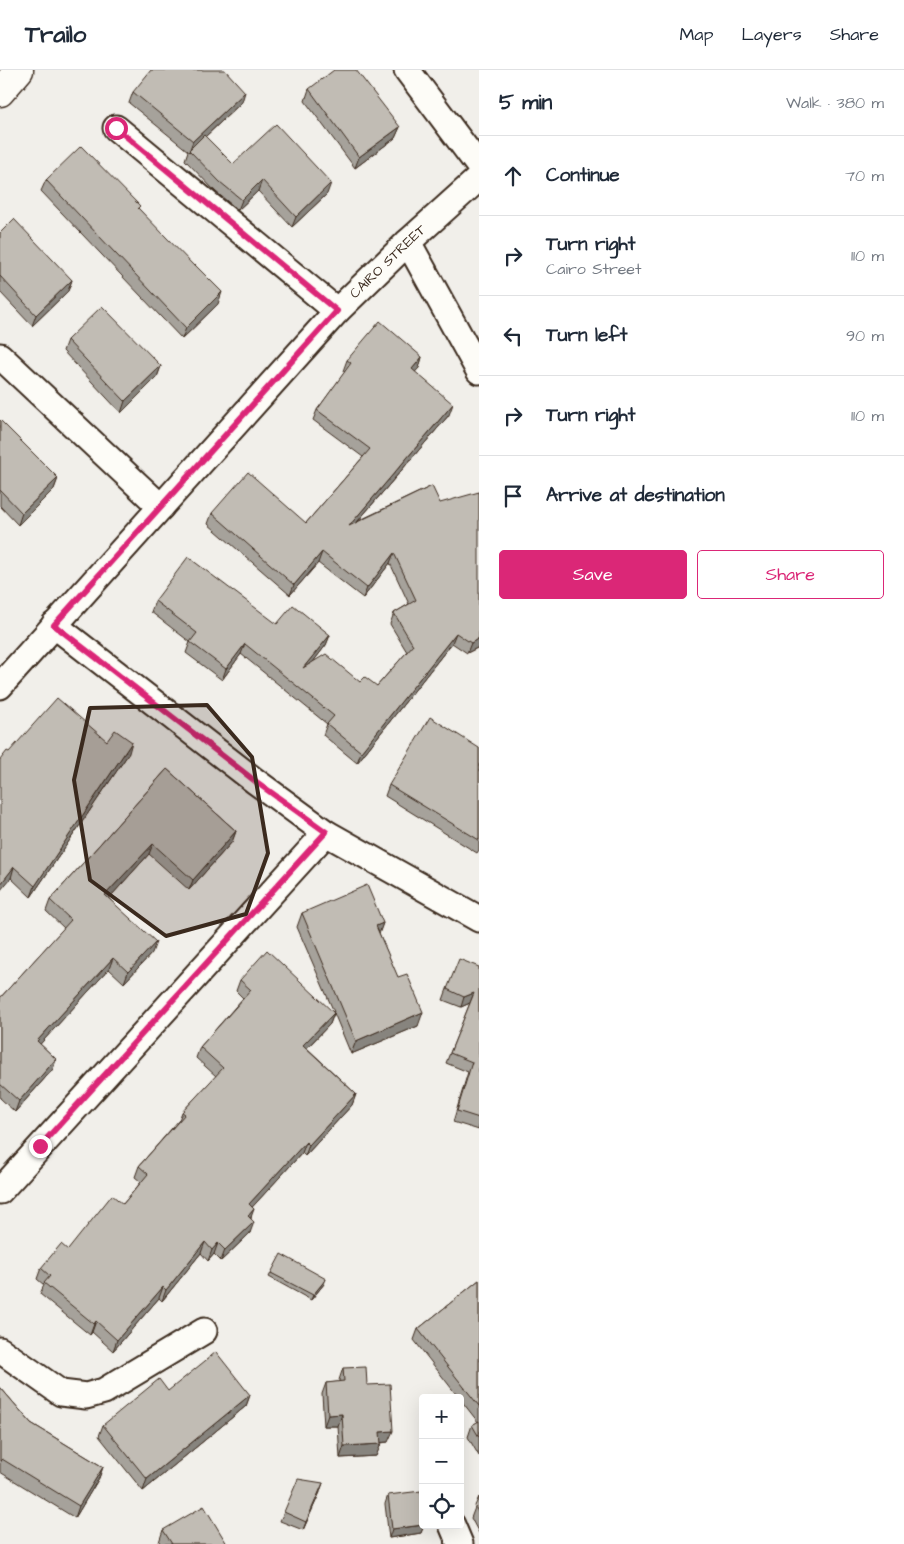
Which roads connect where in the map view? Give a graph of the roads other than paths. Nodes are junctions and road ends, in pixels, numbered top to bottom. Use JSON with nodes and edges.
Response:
{"nodes":[{"id":1,"x":19,"y":70,"type":"edge"},
{"id":2,"x":408,"y":70,"type":"edge"},
{"id":3,"x":0,"y":92,"type":"edge"},
{"id":4,"x":116,"y":128,"type":"dead end"},
{"id":5,"x":479,"y":166,"type":"edge"},
{"id":6,"x":479,"y":178,"type":"edge"},
{"id":7,"x":408,"y":242,"type":"junction"},
{"id":8,"x":337,"y":311,"type":"junction"},
{"id":9,"x":0,"y":356,"type":"edge"},
{"id":10,"x":479,"y":371,"type":"edge"},
{"id":11,"x":161,"y":507,"type":"junction"},
{"id":12,"x":54,"y":625,"type":"junction"},
{"id":13,"x":2,"y":680,"type":"edge"},
{"id":14,"x":326,"y":832,"type":"junction"},
{"id":15,"x":479,"y":919,"type":"edge"},
{"id":16,"x":0,"y":1191,"type":"edge"},
{"id":17,"x":204,"y":1331,"type":"dead end"},
{"id":18,"x":0,"y":1350,"type":"edge"},
{"id":19,"x":454,"y":1529,"type":"edge"},
{"id":20,"x":460,"y":1544,"type":"edge"}],
"edges":[{"from":1,"to":3,"type":"main road"},
{"from":2,"to":5,"type":"street"},
{"from":4,"to":8,"type":"street"},
{"from":6,"to":7,"type":"street","name":"CAIRO STREET"},
{"from":7,"to":8,"type":"street","name":"CAIRO STREET"},
{"from":7,"to":10,"type":"street"},
{"from":8,"to":11,"type":"street","name":"CAIRO STREET"},
{"from":9,"to":11,"type":"street"},
{"from":11,"to":12,"type":"street","name":"CAIRO STREET"},
{"from":12,"to":13,"type":"street","name":"CAIRO STREET"},
{"from":12,"to":14,"type":"street"},
{"from":14,"to":15,"type":"street"},
{"from":14,"to":16,"type":"street"},
{"from":17,"to":18,"type":"street"},
{"from":19,"to":20,"type":"street"}]}
